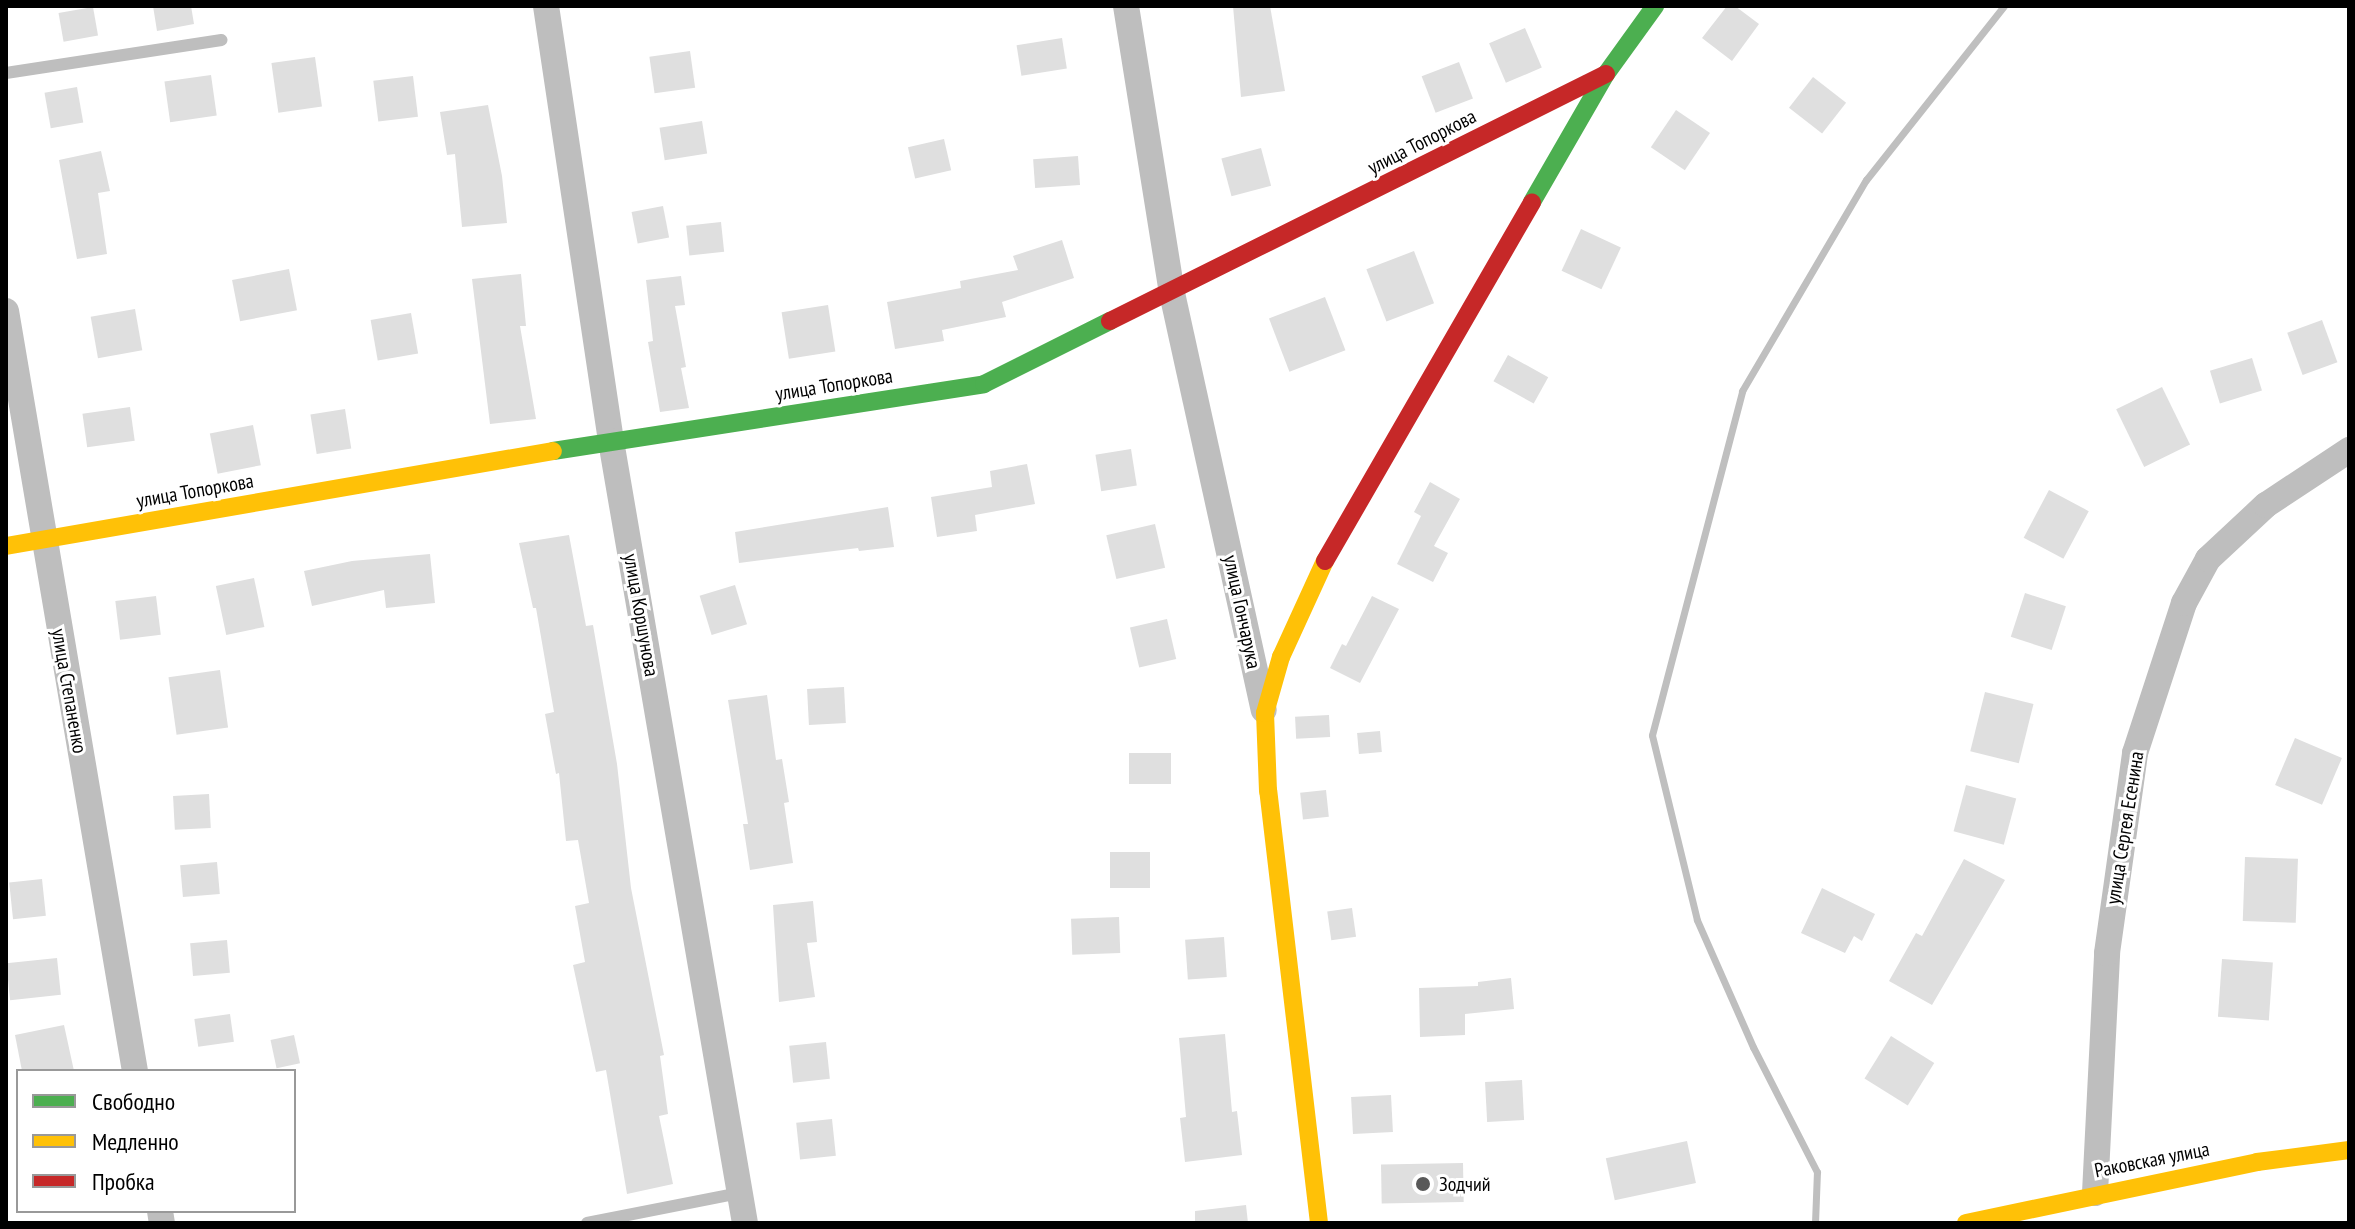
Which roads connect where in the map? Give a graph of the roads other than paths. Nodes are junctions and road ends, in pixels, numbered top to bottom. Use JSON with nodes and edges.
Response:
{"nodes":[{"id":1,"x":546,"y":6,"type":"edge"},
{"id":2,"x":1126,"y":6,"type":"edge"},
{"id":3,"x":1655,"y":6,"type":"edge"},
{"id":4,"x":221,"y":40,"type":"dead end"},
{"id":5,"x":6,"y":73,"type":"edge"},
{"id":6,"x":1606,"y":74,"type":"junction"},
{"id":7,"x":1172,"y":293,"type":"junction"},
{"id":8,"x":6,"y":311,"type":"edge"},
{"id":9,"x":611,"y":441,"type":"junction"},
{"id":10,"x":2349,"y":450,"type":"edge"},
{"id":11,"x":44,"y":539,"type":"junction"},
{"id":12,"x":6,"y":546,"type":"edge"},
{"id":13,"x":1265,"y":713,"type":"junction"},
{"id":14,"x":135,"y":1069,"type":"edge"},
{"id":15,"x":2349,"y":1150,"type":"edge"},
{"id":16,"x":740,"y":1193,"type":"junction"},
{"id":17,"x":2095,"y":1193,"type":"junction"},
{"id":18,"x":1980,"y":1221,"type":"edge"},
{"id":19,"x":587,"y":1223,"type":"edge"},
{"id":20,"x":745,"y":1223,"type":"edge"},
{"id":21,"x":1319,"y":1223,"type":"edge"}],
"edges":[{"from":1,"to":9,"type":"street","name":"улица Коршунова"},
{"from":2,"to":7,"type":"street","name":"улица Гончарука"},
{"from":3,"to":6,"type":"street","name":"улица Топоркова"},
{"from":4,"to":5,"type":"lane"},
{"from":6,"to":7,"type":"street","name":"улица Топоркова"},
{"from":6,"to":13,"type":"street","name":"улица Топоркова"},
{"from":7,"to":9,"type":"street","name":"улица Топоркова"},
{"from":7,"to":13,"type":"street","name":"улица Гончарука"},
{"from":8,"to":11,"type":"street","name":"улица Степаненко"},
{"from":9,"to":11,"type":"street","name":"улица Топоркова"},
{"from":9,"to":16,"type":"street","name":"улица Коршунова"},
{"from":10,"to":17,"type":"street","name":"улица Сергея Есенина"},
{"from":11,"to":12,"type":"street","name":"улица Топоркова"},
{"from":11,"to":14,"type":"street","name":"улица Степаненко"},
{"from":13,"to":21,"type":"street","name":"улица Гончарука"},
{"from":15,"to":17,"type":"street","name":"Раковская улица"},
{"from":16,"to":19,"type":"lane"},
{"from":16,"to":20,"type":"street","name":"улица Коршунова"},
{"from":17,"to":18,"type":"street","name":"Раковская улица"}]}
